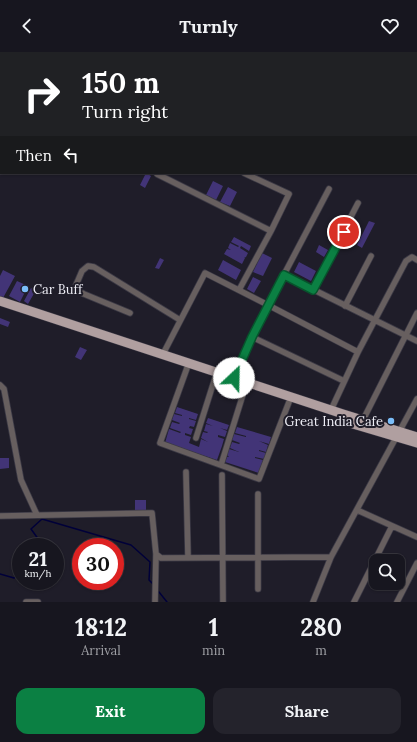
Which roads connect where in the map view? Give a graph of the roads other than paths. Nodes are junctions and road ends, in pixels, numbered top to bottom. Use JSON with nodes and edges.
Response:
{"nodes":[{"id":1,"x":157,"y":174,"type":"dead end"},
{"id":2,"x":246,"y":174,"type":"edge"},
{"id":3,"x":329,"y":189,"type":"dead end"},
{"id":4,"x":358,"y":203,"type":"dead end"},
{"id":5,"x":271,"y":231,"type":"junction"},
{"id":6,"x":371,"y":256,"type":"dead end"},
{"id":7,"x":417,"y":260,"type":"edge"},
{"id":8,"x":284,"y":275,"type":"junction"},
{"id":9,"x":239,"y":290,"type":"junction"},
{"id":10,"x":313,"y":290,"type":"junction"},
{"id":11,"x":0,"y":301,"type":"edge"},
{"id":12,"x":268,"y":306,"type":"junction"},
{"id":13,"x":345,"y":306,"type":"junction"},
{"id":14,"x":0,"y":307,"type":"edge"},
{"id":15,"x":130,"y":313,"type":"dead end"},
{"id":16,"x":417,"y":313,"type":"edge"},
{"id":17,"x":180,"y":320,"type":"junction"},
{"id":18,"x":375,"y":320,"type":"junction"},
{"id":19,"x":406,"y":336,"type":"junction"},
{"id":20,"x":252,"y":337,"type":"junction"},
{"id":21,"x":417,"y":341,"type":"edge"},
{"id":22,"x":358,"y":352,"type":"junction"},
{"id":23,"x":163,"y":354,"type":"junction"},
{"id":24,"x":187,"y":368,"type":"junction"},
{"id":25,"x":215,"y":378,"type":"junction"},
{"id":26,"x":234,"y":378,"type":"junction"},
{"id":27,"x":344,"y":381,"type":"junction"},
{"id":28,"x":0,"y":385,"type":"edge"},
{"id":29,"x":245,"y":388,"type":"junction"},
{"id":30,"x":417,"y":399,"type":"edge"},
{"id":31,"x":289,"y":402,"type":"junction"},
{"id":32,"x":331,"y":410,"type":"junction"},
{"id":33,"x":363,"y":420,"type":"junction"},
{"id":34,"x":397,"y":434,"type":"junction"},
{"id":35,"x":417,"y":437,"type":"edge"},
{"id":36,"x":196,"y":438,"type":"dead end"},
{"id":37,"x":417,"y":443,"type":"edge"},
{"id":38,"x":221,"y":465,"type":"junction"},
{"id":39,"x":186,"y":472,"type":"dead end"},
{"id":40,"x":222,"y":475,"type":"dead end"},
{"id":41,"x":258,"y":494,"type":"dead end"},
{"id":42,"x":357,"y":510,"type":"junction"},
{"id":43,"x":37,"y":515,"type":"junction"},
{"id":44,"x":0,"y":516,"type":"edge"},
{"id":45,"x":392,"y":526,"type":"junction"},
{"id":46,"x":417,"y":537,"type":"edge"},
{"id":47,"x":156,"y":554,"type":"junction"},
{"id":48,"x":188,"y":557,"type":"junction"},
{"id":49,"x":222,"y":557,"type":"junction"},
{"id":50,"x":257,"y":557,"type":"junction"},
{"id":51,"x":331,"y":557,"type":"junction"},
{"id":52,"x":417,"y":563,"type":"edge"},
{"id":53,"x":258,"y":589,"type":"dead end"},
{"id":54,"x":26,"y":602,"type":"edge"},
{"id":55,"x":38,"y":602,"type":"edge"},
{"id":56,"x":155,"y":602,"type":"edge"},
{"id":57,"x":224,"y":602,"type":"edge"},
{"id":58,"x":313,"y":602,"type":"edge"},
{"id":59,"x":354,"y":602,"type":"edge"},
{"id":60,"x":396,"y":602,"type":"edge"}],
"edges":[{"from":1,"to":5,"type":"street"},
{"from":2,"to":5,"type":"street"},
{"from":3,"to":8,"type":"street"},
{"from":4,"to":10,"type":"street"},
{"from":5,"to":9,"type":"street"},
{"from":6,"to":13,"type":"street"},
{"from":7,"to":18,"type":"street"},
{"from":8,"to":10,"type":"street"},
{"from":8,"to":12,"type":"street"},
{"from":9,"to":12,"type":"street"},
{"from":9,"to":17,"type":"street"},
{"from":10,"to":13,"type":"street"},
{"from":11,"to":23,"type":"main road"},
{"from":12,"to":20,"type":"street"},
{"from":12,"to":22,"type":"street"},
{"from":13,"to":18,"type":"street"},
{"from":14,"to":24,"type":"main road"},
{"from":15,"to":17,"type":"street"},
{"from":16,"to":19,"type":"street"},
{"from":17,"to":23,"type":"street"},
{"from":18,"to":19,"type":"street"},
{"from":18,"to":22,"type":"street"},
{"from":19,"to":21,"type":"street"},
{"from":19,"to":33,"type":"street"},
{"from":20,"to":26,"type":"street"},
{"from":20,"to":27,"type":"street"},
{"from":22,"to":27,"type":"street"},
{"from":23,"to":26,"type":"main road"},
{"from":24,"to":25,"type":"main road"},
{"from":24,"to":38,"type":"street"},
{"from":25,"to":29,"type":"main road"},
{"from":25,"to":36,"type":"street"},
{"from":26,"to":32,"type":"main road"},
{"from":27,"to":32,"type":"street"},
{"from":28,"to":43,"type":"street"},
{"from":29,"to":31,"type":"main road"},
{"from":29,"to":38,"type":"street"},
{"from":30,"to":34,"type":"street"},
{"from":31,"to":34,"type":"main road"},
{"from":31,"to":38,"type":"street"},
{"from":32,"to":33,"type":"main road"},
{"from":33,"to":34,"type":"main road"},
{"from":34,"to":35,"type":"main road"},
{"from":34,"to":37,"type":"main road"},
{"from":34,"to":42,"type":"street"},
{"from":39,"to":48,"type":"street"},
{"from":40,"to":49,"type":"street"},
{"from":41,"to":50,"type":"street"},
{"from":42,"to":45,"type":"street"},
{"from":42,"to":51,"type":"street"},
{"from":43,"to":44,"type":"street"},
{"from":43,"to":47,"type":"street"},
{"from":45,"to":46,"type":"street"},
{"from":45,"to":59,"type":"street"},
{"from":47,"to":48,"type":"street"},
{"from":47,"to":56,"type":"street"},
{"from":48,"to":49,"type":"street"},
{"from":49,"to":50,"type":"street"},
{"from":49,"to":57,"type":"street"},
{"from":50,"to":51,"type":"street"},
{"from":50,"to":53,"type":"street"},
{"from":51,"to":58,"type":"street"},
{"from":52,"to":60,"type":"street"},
{"from":54,"to":55,"type":"street"}]}
